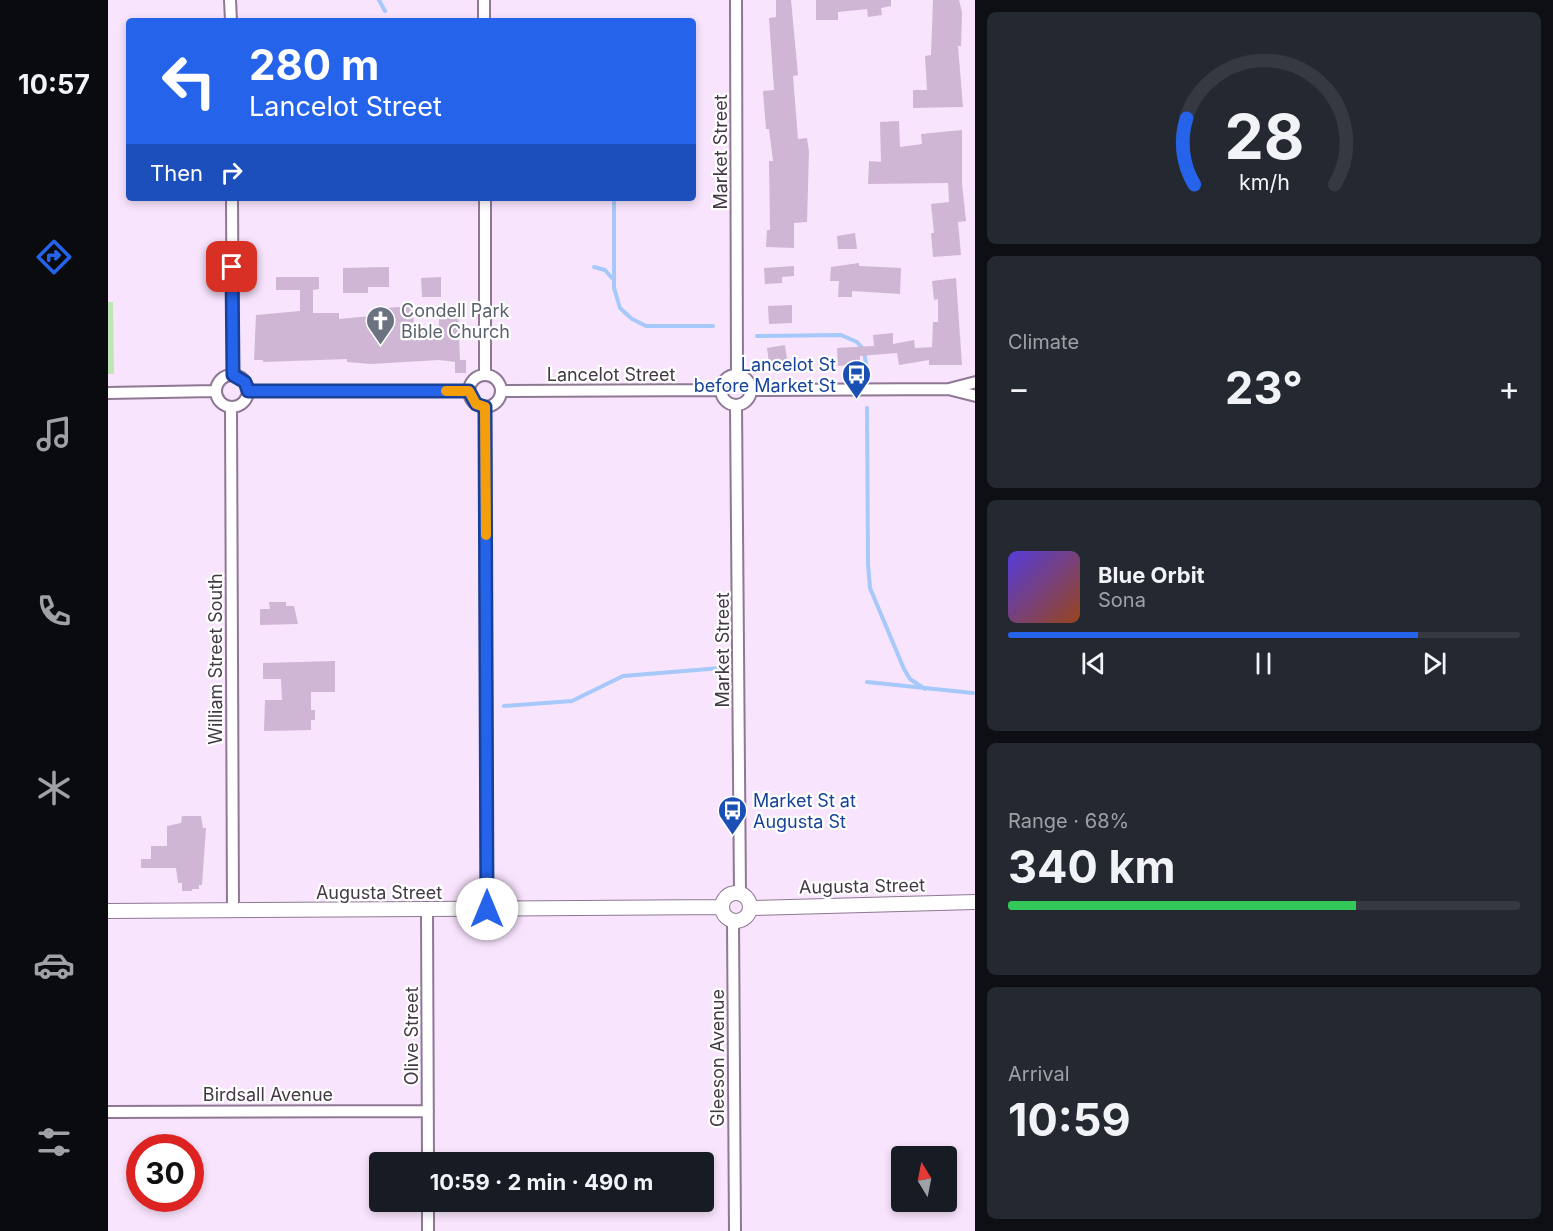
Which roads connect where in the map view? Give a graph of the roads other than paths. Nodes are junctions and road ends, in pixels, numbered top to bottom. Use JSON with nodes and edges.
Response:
{"nodes":[{"id":1,"x":230,"y":0,"type":"edge"},
{"id":2,"x":484,"y":0,"type":"edge"},
{"id":3,"x":736,"y":0,"type":"edge"},
{"id":4,"x":231,"y":18,"type":"edge"},
{"id":5,"x":484,"y":18,"type":"edge"},
{"id":6,"x":232,"y":201,"type":"edge"},
{"id":7,"x":485,"y":201,"type":"edge"},
{"id":8,"x":485,"y":374,"type":"junction"},
{"id":9,"x":233,"y":375,"type":"junction"},
{"id":10,"x":737,"y":375,"type":"junction"},
{"id":11,"x":975,"y":382,"type":"edge"},
{"id":12,"x":949,"y":389,"type":"junction"},
{"id":13,"x":721,"y":390,"type":"junction"},
{"id":14,"x":751,"y":390,"type":"junction"},
{"id":15,"x":215,"y":391,"type":"junction"},
{"id":16,"x":248,"y":391,"type":"junction"},
{"id":17,"x":469,"y":391,"type":"junction"},
{"id":18,"x":502,"y":391,"type":"junction"},
{"id":19,"x":108,"y":393,"type":"edge"},
{"id":20,"x":975,"y":396,"type":"edge"},
{"id":21,"x":736,"y":405,"type":"junction"},
{"id":22,"x":485,"y":407,"type":"junction"},
{"id":23,"x":231,"y":408,"type":"junction"},
{"id":24,"x":740,"y":894,"type":"junction"},
{"id":25,"x":975,"y":902,"type":"edge"},
{"id":26,"x":722,"y":908,"type":"junction"},
{"id":27,"x":750,"y":908,"type":"junction"},
{"id":28,"x":427,"y":909,"type":"junction"},
{"id":29,"x":487,"y":909,"type":"junction"},
{"id":30,"x":233,"y":910,"type":"junction"},
{"id":31,"x":108,"y":911,"type":"edge"},
{"id":32,"x":733,"y":921,"type":"junction"},
{"id":33,"x":428,"y":1111,"type":"junction"},
{"id":34,"x":108,"y":1112,"type":"edge"},
{"id":35,"x":428,"y":1152,"type":"edge"},
{"id":36,"x":428,"y":1212,"type":"edge"},
{"id":37,"x":428,"y":1231,"type":"edge"},
{"id":38,"x":735,"y":1231,"type":"edge"}],
"edges":[{"from":1,"to":4,"type":"street"},
{"from":2,"to":5,"type":"street"},
{"from":3,"to":10,"type":"street","name":"Market Street"},
{"from":6,"to":9,"type":"street"},
{"from":7,"to":8,"type":"street"},
{"from":8,"to":17,"type":"street"},
{"from":8,"to":18,"type":"street"},
{"from":9,"to":15,"type":"street"},
{"from":9,"to":16,"type":"street"},
{"from":10,"to":13,"type":"street"},
{"from":10,"to":14,"type":"street"},
{"from":11,"to":12,"type":"street"},
{"from":12,"to":14,"type":"street"},
{"from":12,"to":20,"type":"street"},
{"from":13,"to":18,"type":"street","name":"Lancelot Street"},
{"from":13,"to":21,"type":"street"},
{"from":14,"to":21,"type":"street"},
{"from":15,"to":19,"type":"street"},
{"from":15,"to":23,"type":"street"},
{"from":16,"to":17,"type":"street"},
{"from":16,"to":23,"type":"street"},
{"from":17,"to":22,"type":"street"},
{"from":18,"to":22,"type":"street"},
{"from":21,"to":24,"type":"street","name":"Market Street"},
{"from":22,"to":29,"type":"street"},
{"from":23,"to":30,"type":"street","name":"William Street South"},
{"from":24,"to":26,"type":"street"},
{"from":24,"to":27,"type":"street"},
{"from":25,"to":27,"type":"street","name":"Augusta Street"},
{"from":26,"to":29,"type":"street","name":"Augusta Street"},
{"from":26,"to":32,"type":"street"},
{"from":27,"to":32,"type":"street"},
{"from":28,"to":29,"type":"street","name":"Augusta Street"},
{"from":28,"to":30,"type":"street","name":"Augusta Street"},
{"from":28,"to":33,"type":"street","name":"Olive Street"},
{"from":30,"to":31,"type":"street","name":"Augusta Street"},
{"from":32,"to":38,"type":"street","name":"Gleeson Avenue"},
{"from":33,"to":34,"type":"street","name":"Birdsall Avenue"},
{"from":33,"to":35,"type":"street","name":"Olive Street"},
{"from":36,"to":37,"type":"street"}]}
